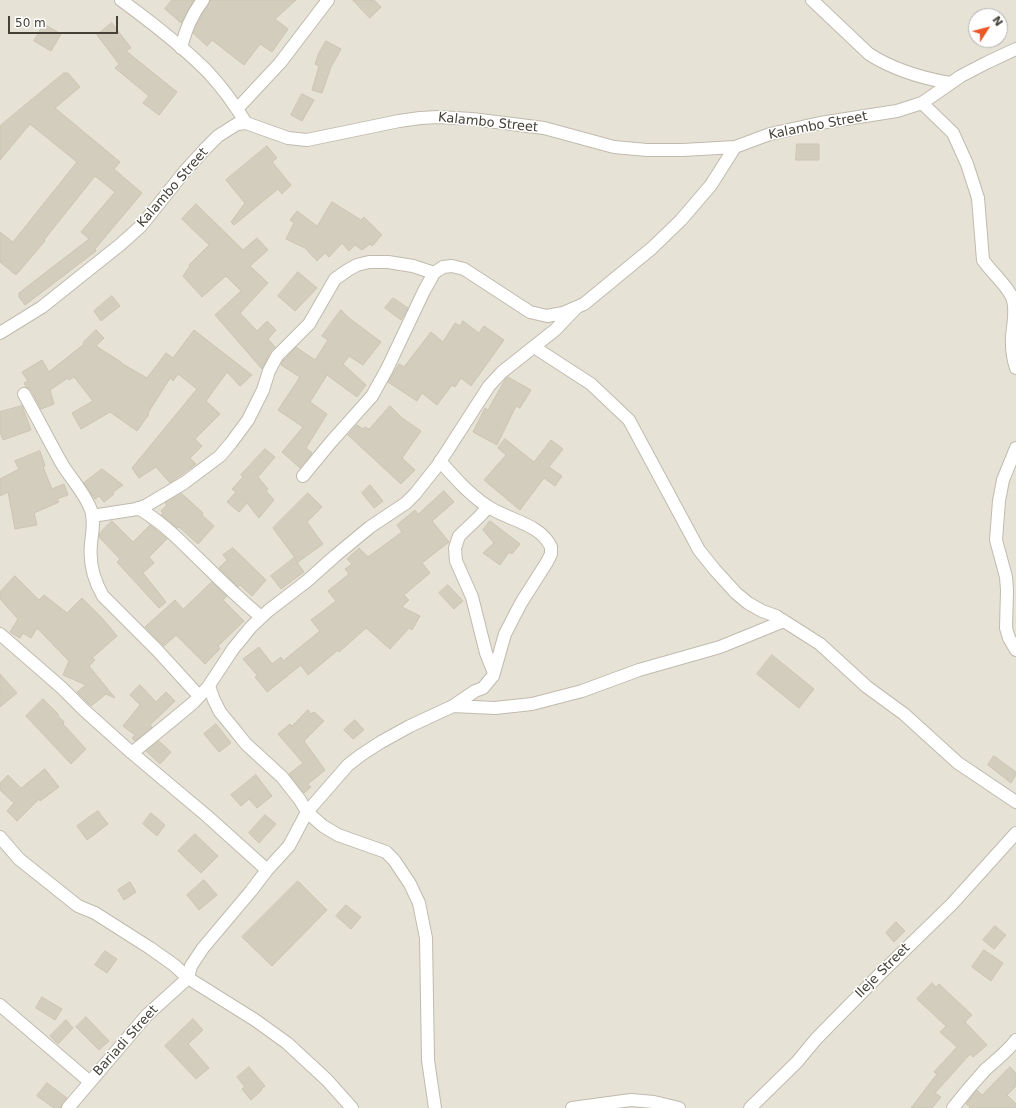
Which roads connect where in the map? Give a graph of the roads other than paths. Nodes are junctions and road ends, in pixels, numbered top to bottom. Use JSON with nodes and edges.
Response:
{"nodes":[{"id":1,"x":121,"y":0,"type":"edge"},
{"id":2,"x":203,"y":0,"type":"edge"},
{"id":3,"x":328,"y":0,"type":"edge"},
{"id":4,"x":812,"y":0,"type":"edge"},
{"id":5,"x":181,"y":48,"type":"junction"},
{"id":6,"x":1016,"y":50,"type":"edge"},
{"id":7,"x":950,"y":83,"type":"junction"},
{"id":8,"x":922,"y":103,"type":"junction"},
{"id":9,"x":237,"y":109,"type":"junction"},
{"id":10,"x":246,"y":123,"type":"junction"},
{"id":11,"x":735,"y":147,"type":"junction"},
{"id":12,"x":434,"y":273,"type":"junction"},
{"id":13,"x":577,"y":307,"type":"junction"},
{"id":14,"x":0,"y":333,"type":"edge"},
{"id":15,"x":534,"y":347,"type":"junction"},
{"id":16,"x":1016,"y":368,"type":"edge"},
{"id":17,"x":24,"y":394,"type":"dead end"},
{"id":18,"x":1016,"y":448,"type":"edge"},
{"id":19,"x":440,"y":461,"type":"junction"},
{"id":20,"x":304,"y":476,"type":"dead end"},
{"id":21,"x":488,"y":507,"type":"junction"},
{"id":22,"x":138,"y":508,"type":"junction"},
{"id":23,"x":92,"y":516,"type":"junction"},
{"id":24,"x":261,"y":617,"type":"junction"},
{"id":25,"x":784,"y":621,"type":"junction"},
{"id":26,"x":0,"y":634,"type":"edge"},
{"id":27,"x":1016,"y":650,"type":"edge"},
{"id":28,"x":494,"y":673,"type":"junction"},
{"id":29,"x":209,"y":686,"type":"junction"},
{"id":30,"x":199,"y":696,"type":"junction"},
{"id":31,"x":453,"y":706,"type":"junction"},
{"id":32,"x":132,"y":753,"type":"junction"},
{"id":33,"x":1016,"y":802,"type":"edge"},
{"id":34,"x":307,"y":812,"type":"junction"},
{"id":35,"x":1016,"y":833,"type":"edge"},
{"id":36,"x":0,"y":837,"type":"edge"},
{"id":37,"x":266,"y":870,"type":"junction"},
{"id":38,"x":188,"y":978,"type":"junction"},
{"id":39,"x":0,"y":1005,"type":"edge"},
{"id":40,"x":1016,"y":1040,"type":"edge"},
{"id":41,"x":90,"y":1082,"type":"junction"},
{"id":42,"x":348,"y":1107,"type":"edge"},
{"id":43,"x":68,"y":1108,"type":"edge"},
{"id":44,"x":435,"y":1108,"type":"edge"},
{"id":45,"x":572,"y":1108,"type":"edge"},
{"id":46,"x":679,"y":1108,"type":"edge"},
{"id":47,"x":748,"y":1108,"type":"edge"},
{"id":48,"x":953,"y":1108,"type":"edge"}],
"edges":[{"from":1,"to":5,"type":"street"},
{"from":2,"to":5,"type":"street"},
{"from":3,"to":9,"type":"street"},
{"from":4,"to":7,"type":"street"},
{"from":5,"to":9,"type":"street"},
{"from":6,"to":7,"type":"street","name":"Kalambo Street"},
{"from":7,"to":8,"type":"street","name":"Kalambo Street"},
{"from":8,"to":11,"type":"street","name":"Kalambo Street"},
{"from":8,"to":16,"type":"street"},
{"from":9,"to":10,"type":"street"},
{"from":10,"to":11,"type":"street","name":"Kalambo Street"},
{"from":10,"to":14,"type":"street","name":"Kalambo Street"},
{"from":11,"to":13,"type":"street"},
{"from":12,"to":13,"type":"street"},
{"from":12,"to":20,"type":"street"},
{"from":12,"to":22,"type":"street"},
{"from":13,"to":15,"type":"street"},
{"from":15,"to":19,"type":"street"},
{"from":15,"to":25,"type":"street"},
{"from":17,"to":23,"type":"street"},
{"from":18,"to":27,"type":"street"},
{"from":19,"to":21,"type":"street"},
{"from":19,"to":24,"type":"street"},
{"from":21,"to":28,"type":"street"},
{"from":21,"to":28,"type":"street"},
{"from":22,"to":23,"type":"street"},
{"from":22,"to":24,"type":"street"},
{"from":23,"to":30,"type":"street"},
{"from":24,"to":29,"type":"street"},
{"from":25,"to":31,"type":"street"},
{"from":25,"to":33,"type":"street"},
{"from":26,"to":32,"type":"street"},
{"from":28,"to":31,"type":"street"},
{"from":29,"to":30,"type":"street"},
{"from":29,"to":34,"type":"street"},
{"from":30,"to":32,"type":"street"},
{"from":31,"to":34,"type":"street"},
{"from":32,"to":37,"type":"street"},
{"from":34,"to":37,"type":"street"},
{"from":34,"to":44,"type":"street"},
{"from":35,"to":47,"type":"street","name":"Ileje Street"},
{"from":36,"to":38,"type":"street"},
{"from":37,"to":38,"type":"street"},
{"from":38,"to":41,"type":"street","name":"Bariadi Street"},
{"from":38,"to":42,"type":"street"},
{"from":39,"to":41,"type":"street"},
{"from":40,"to":48,"type":"street"},
{"from":41,"to":43,"type":"street","name":"Bariadi Street"},
{"from":45,"to":46,"type":"street"}]}
